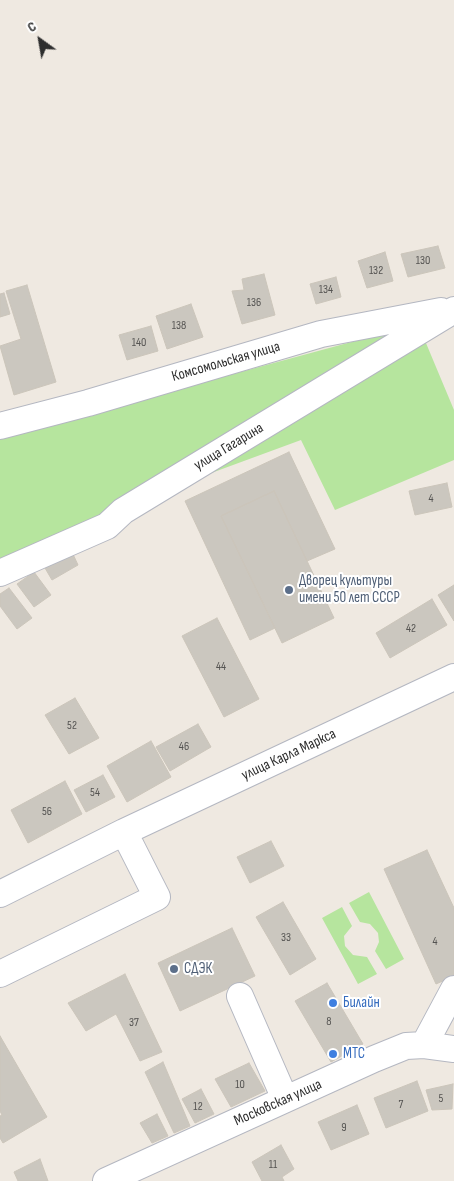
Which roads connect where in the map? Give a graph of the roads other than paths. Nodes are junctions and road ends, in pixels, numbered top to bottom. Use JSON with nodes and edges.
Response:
{"nodes":[{"id":1,"x":454,"y":309,"type":"edge"},
{"id":2,"x":0,"y":426,"type":"edge"},
{"id":3,"x":0,"y":574,"type":"edge"},
{"id":4,"x":454,"y":677,"type":"edge"},
{"id":5,"x":124,"y":832,"type":"junction"},
{"id":6,"x":0,"y":894,"type":"edge"},
{"id":7,"x":0,"y":974,"type":"edge"},
{"id":8,"x":454,"y":989,"type":"edge"},
{"id":9,"x":240,"y":996,"type":"dead end"},
{"id":10,"x":424,"y":1045,"type":"junction"},
{"id":11,"x":454,"y":1050,"type":"edge"},
{"id":12,"x":285,"y":1100,"type":"junction"},
{"id":13,"x":106,"y":1181,"type":"edge"}],
"edges":[{"from":1,"to":2,"type":"street","name":"Комсомольская улица"},
{"from":1,"to":3,"type":"street","name":"улица Гагарина"},
{"from":4,"to":5,"type":"street","name":"улица Карла Маркса"},
{"from":5,"to":6,"type":"street","name":"улица Карла Маркса"},
{"from":5,"to":7,"type":"street"},
{"from":8,"to":10,"type":"street"},
{"from":9,"to":12,"type":"street"},
{"from":10,"to":11,"type":"street","name":"Московская улица"},
{"from":10,"to":12,"type":"street","name":"Московская улица"},
{"from":12,"to":13,"type":"street","name":"Московская улица"}]}
